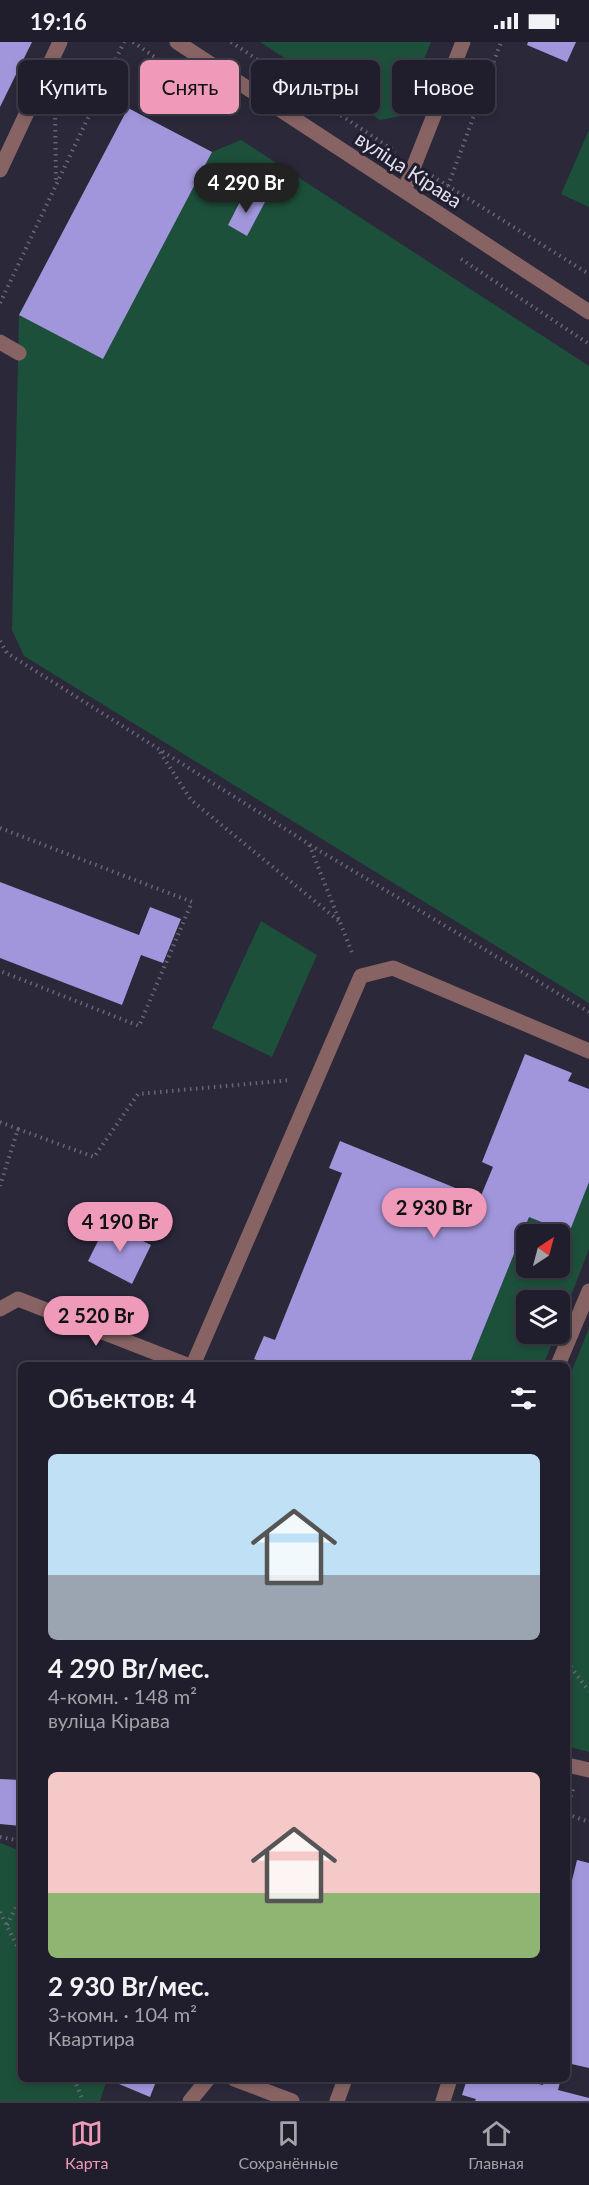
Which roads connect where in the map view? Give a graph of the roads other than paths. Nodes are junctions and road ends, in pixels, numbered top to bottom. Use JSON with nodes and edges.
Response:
{"nodes":[{"id":1,"x":60,"y":42,"type":"edge"},
{"id":2,"x":177,"y":42,"type":"edge"},
{"id":3,"x":463,"y":42,"type":"edge"},
{"id":4,"x":0,"y":170,"type":"edge"},
{"id":5,"x":404,"y":191,"type":"junction"},
{"id":6,"x":589,"y":312,"type":"edge"},
{"id":7,"x":0,"y":342,"type":"edge"},
{"id":8,"x":19,"y":353,"type":"dead end"},
{"id":9,"x":589,"y":1051,"type":"edge"},
{"id":10,"x":589,"y":1291,"type":"edge"},
{"id":11,"x":0,"y":1309,"type":"edge"},
{"id":12,"x":179,"y":1362,"type":"edge"},
{"id":13,"x":194,"y":1362,"type":"edge"},
{"id":14,"x":559,"y":1362,"type":"edge"},
{"id":15,"x":570,"y":1766,"type":"edge"},
{"id":16,"x":589,"y":1770,"type":"edge"},
{"id":17,"x":205,"y":2082,"type":"edge"},
{"id":18,"x":242,"y":2082,"type":"edge"},
{"id":19,"x":344,"y":2082,"type":"edge"},
{"id":20,"x":449,"y":2082,"type":"edge"},
{"id":21,"x":190,"y":2101,"type":"edge"},
{"id":22,"x":292,"y":2101,"type":"edge"},
{"id":23,"x":337,"y":2101,"type":"edge"},
{"id":24,"x":443,"y":2101,"type":"edge"}],
"edges":[{"from":1,"to":4,"type":"street"},
{"from":2,"to":5,"type":"street","name":"вуліца Кірава"},
{"from":3,"to":5,"type":"street"},
{"from":5,"to":6,"type":"street","name":"вуліца Кірава"},
{"from":7,"to":8,"type":"street"},
{"from":9,"to":13,"type":"street"},
{"from":10,"to":14,"type":"street"},
{"from":11,"to":12,"type":"street"},
{"from":15,"to":16,"type":"street"},
{"from":17,"to":21,"type":"street"},
{"from":18,"to":22,"type":"street"},
{"from":19,"to":23,"type":"street"},
{"from":20,"to":24,"type":"street"}]}
